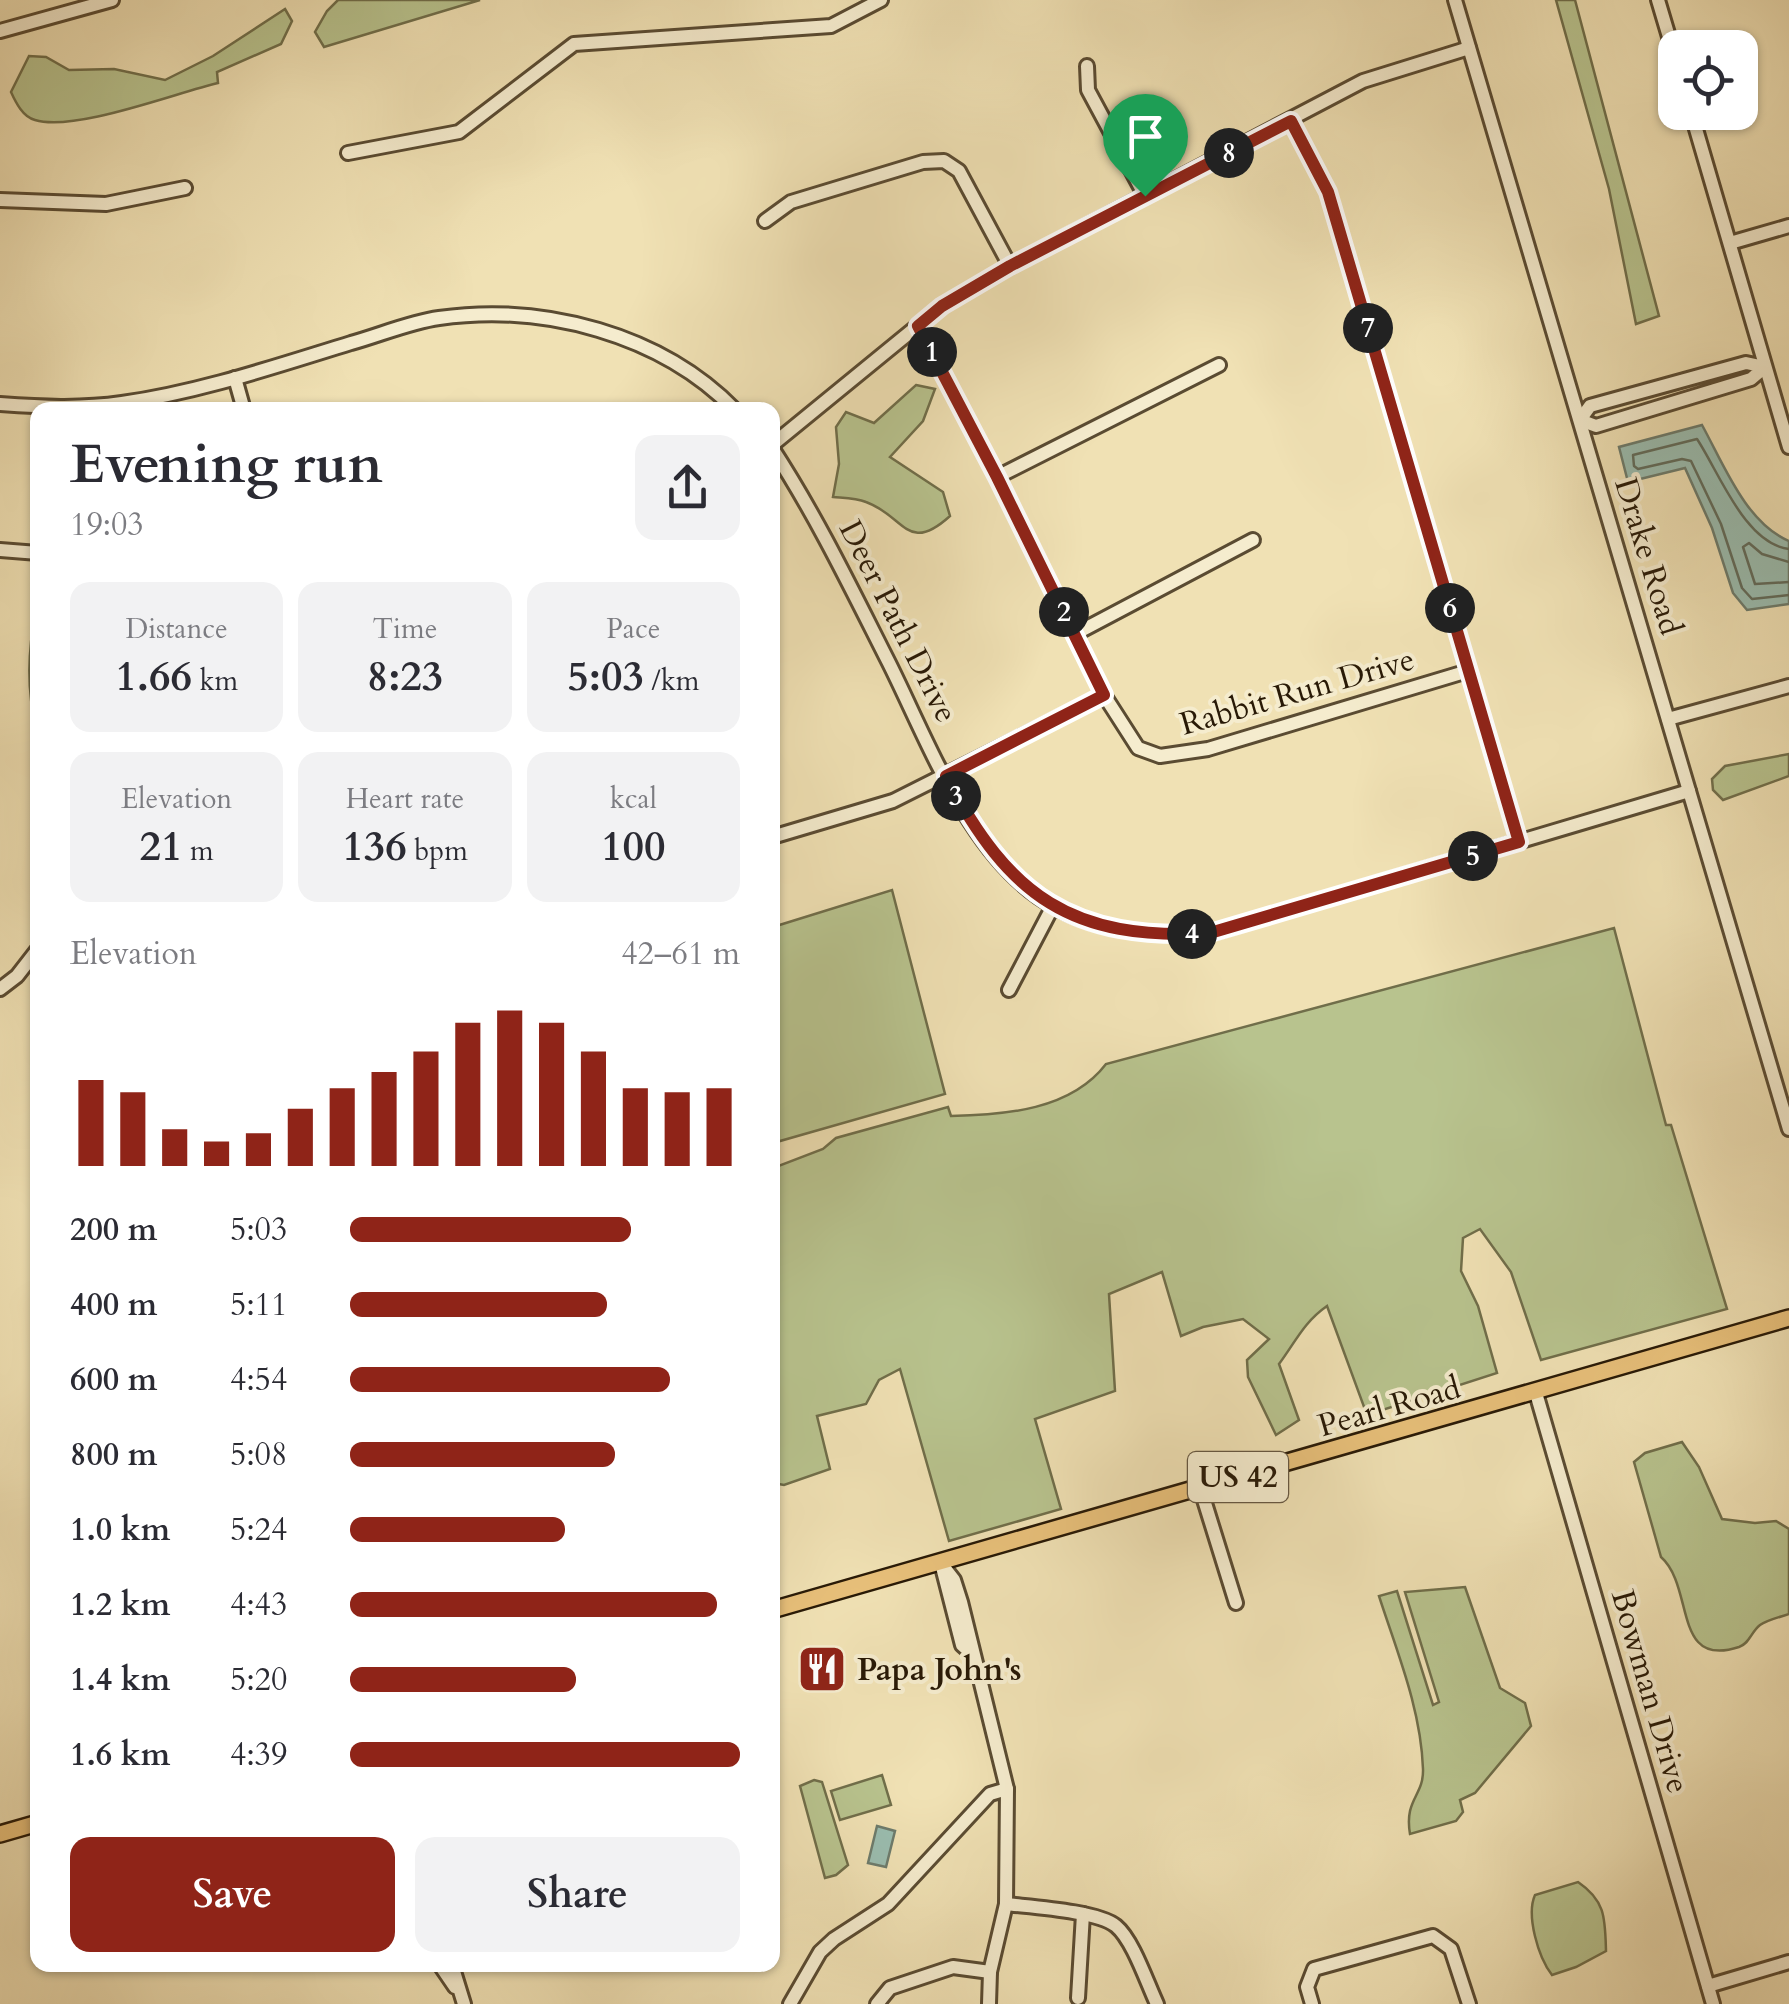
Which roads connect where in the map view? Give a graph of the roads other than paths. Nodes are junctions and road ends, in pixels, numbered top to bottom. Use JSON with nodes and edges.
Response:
{"nodes":[{"id":1,"x":112,"y":0,"type":"edge"},
{"id":2,"x":881,"y":0,"type":"edge"},
{"id":3,"x":1455,"y":0,"type":"edge"},
{"id":4,"x":1658,"y":0,"type":"edge"},
{"id":5,"x":1667,"y":30,"type":"edge"},
{"id":6,"x":0,"y":31,"type":"edge"},
{"id":7,"x":1469,"y":48,"type":"junction"},
{"id":8,"x":1088,"y":66,"type":"dead end"},
{"id":9,"x":1291,"y":121,"type":"junction"},
{"id":10,"x":1696,"y":130,"type":"edge"},
{"id":11,"x":348,"y":153,"type":"dead end"},
{"id":12,"x":184,"y":188,"type":"dead end"},
{"id":13,"x":1145,"y":196,"type":"junction"},
{"id":14,"x":0,"y":200,"type":"edge"},
{"id":15,"x":764,"y":221,"type":"dead end"},
{"id":16,"x":1789,"y":226,"type":"edge"},
{"id":17,"x":1730,"y":243,"type":"junction"},
{"id":18,"x":1010,"y":266,"type":"junction"},
{"id":19,"x":918,"y":326,"type":"junction"},
{"id":20,"x":1219,"y":365,"type":"dead end"},
{"id":21,"x":1766,"y":367,"type":"junction"},
{"id":22,"x":234,"y":378,"type":"junction"},
{"id":23,"x":126,"y":402,"type":"edge"},
{"id":24,"x":242,"y":402,"type":"edge"},
{"id":25,"x":727,"y":402,"type":"edge"},
{"id":26,"x":0,"y":404,"type":"edge"},
{"id":27,"x":30,"y":406,"type":"edge"},
{"id":28,"x":1580,"y":420,"type":"junction"},
{"id":29,"x":780,"y":440,"type":"edge"},
{"id":30,"x":1789,"y":446,"type":"edge"},
{"id":31,"x":780,"y":460,"type":"edge"},
{"id":32,"x":997,"y":477,"type":"junction"},
{"id":33,"x":1254,"y":540,"type":"dead end"},
{"id":34,"x":0,"y":550,"type":"edge"},
{"id":35,"x":30,"y":553,"type":"edge"},
{"id":36,"x":1075,"y":634,"type":"junction"},
{"id":37,"x":1468,"y":672,"type":"junction"},
{"id":38,"x":1789,"y":686,"type":"edge"},
{"id":39,"x":1104,"y":695,"type":"junction"},
{"id":40,"x":1668,"y":719,"type":"junction"},
{"id":41,"x":946,"y":776,"type":"junction"},
{"id":42,"x":1689,"y":791,"type":"junction"},
{"id":43,"x":780,"y":836,"type":"edge"},
{"id":44,"x":1519,"y":842,"type":"junction"},
{"id":45,"x":1053,"y":906,"type":"junction"},
{"id":46,"x":30,"y":959,"type":"edge"},
{"id":47,"x":0,"y":989,"type":"edge"},
{"id":48,"x":1009,"y":990,"type":"dead end"},
{"id":49,"x":1789,"y":1129,"type":"edge"},
{"id":50,"x":1789,"y":1318,"type":"edge"},
{"id":51,"x":1536,"y":1393,"type":"junction"},
{"id":52,"x":1200,"y":1488,"type":"junction"},
{"id":53,"x":940,"y":1562,"type":"junction"},
{"id":54,"x":1236,"y":1604,"type":"dead end"},
{"id":55,"x":780,"y":1608,"type":"edge"},
{"id":56,"x":1007,"y":1789,"type":"junction"},
{"id":57,"x":30,"y":1825,"type":"edge"},
{"id":58,"x":0,"y":1834,"type":"edge"},
{"id":59,"x":1006,"y":1904,"type":"junction"},
{"id":60,"x":1083,"y":1914,"type":"junction"},
{"id":61,"x":1789,"y":1962,"type":"edge"},
{"id":62,"x":445,"y":1972,"type":"edge"},
{"id":63,"x":454,"y":1972,"type":"edge"},
{"id":64,"x":990,"y":1972,"type":"junction"},
{"id":65,"x":1708,"y":1986,"type":"junction"},
{"id":66,"x":462,"y":1998,"type":"edge"},
{"id":67,"x":1078,"y":1998,"type":"dead end"},
{"id":68,"x":790,"y":2004,"type":"edge"},
{"id":69,"x":877,"y":2004,"type":"edge"},
{"id":70,"x":988,"y":2004,"type":"edge"},
{"id":71,"x":1157,"y":2004,"type":"edge"},
{"id":72,"x":1312,"y":2004,"type":"edge"},
{"id":73,"x":1469,"y":2004,"type":"edge"},
{"id":74,"x":1713,"y":2004,"type":"edge"}],
"edges":[{"from":1,"to":6,"type":"street"},
{"from":2,"to":11,"type":"street"},
{"from":3,"to":7,"type":"street","name":"Drake Road"},
{"from":4,"to":5,"type":"street"},
{"from":7,"to":9,"type":"street"},
{"from":7,"to":28,"type":"street","name":"Drake Road"},
{"from":8,"to":13,"type":"street"},
{"from":9,"to":13,"type":"street"},
{"from":9,"to":37,"type":"street"},
{"from":10,"to":17,"type":"street"},
{"from":12,"to":14,"type":"street"},
{"from":13,"to":18,"type":"street"},
{"from":15,"to":18,"type":"street"},
{"from":16,"to":17,"type":"street"},
{"from":17,"to":21,"type":"street"},
{"from":18,"to":19,"type":"street"},
{"from":19,"to":29,"type":"street"},
{"from":19,"to":32,"type":"street","name":"Rabbit Run Drive"},
{"from":20,"to":32,"type":"street"},
{"from":21,"to":28,"type":"street"},
{"from":21,"to":28,"type":"street"},
{"from":21,"to":30,"type":"street"},
{"from":22,"to":23,"type":"street"},
{"from":22,"to":24,"type":"street"},
{"from":22,"to":25,"type":"street"},
{"from":26,"to":27,"type":"street"},
{"from":28,"to":40,"type":"street","name":"Drake Road"},
{"from":31,"to":41,"type":"street","name":"Deer Path Drive"},
{"from":32,"to":36,"type":"street","name":"Rabbit Run Drive"},
{"from":33,"to":36,"type":"street"},
{"from":34,"to":35,"type":"street"},
{"from":36,"to":39,"type":"street","name":"Rabbit Run Drive"},
{"from":37,"to":39,"type":"street","name":"Rabbit Run Drive"},
{"from":37,"to":44,"type":"street"},
{"from":38,"to":40,"type":"street"},
{"from":39,"to":41,"type":"street"},
{"from":40,"to":42,"type":"street","name":"Drake Road"},
{"from":41,"to":43,"type":"street"},
{"from":41,"to":45,"type":"street","name":"Deer Path Drive"},
{"from":42,"to":44,"type":"street","name":"Deer Path Drive"},
{"from":42,"to":49,"type":"street","name":"Drake Road"},
{"from":44,"to":45,"type":"street","name":"Deer Path Drive"},
{"from":45,"to":48,"type":"street"},
{"from":46,"to":47,"type":"street"},
{"from":50,"to":51,"type":"main road","name":"Pearl Road","number":"US 42"},
{"from":51,"to":52,"type":"main road","name":"Pearl Road","number":"US 42"},
{"from":51,"to":65,"type":"street","name":"Bowman Drive"},
{"from":52,"to":53,"type":"main road","name":"Pearl Road","number":"US 42"},
{"from":52,"to":54,"type":"street"},
{"from":53,"to":55,"type":"main road","name":"Pearl Road","number":"US 42"},
{"from":53,"to":56,"type":"street"},
{"from":56,"to":59,"type":"street"},
{"from":56,"to":68,"type":"street"},
{"from":57,"to":58,"type":"main road"},
{"from":59,"to":60,"type":"street"},
{"from":59,"to":64,"type":"street"},
{"from":60,"to":67,"type":"street"},
{"from":60,"to":71,"type":"street"},
{"from":61,"to":65,"type":"street"},
{"from":62,"to":66,"type":"street"},
{"from":63,"to":66,"type":"street"},
{"from":64,"to":69,"type":"street"},
{"from":64,"to":70,"type":"street"},
{"from":65,"to":74,"type":"street","name":"Bowman Drive"},
{"from":72,"to":73,"type":"street"}]}
